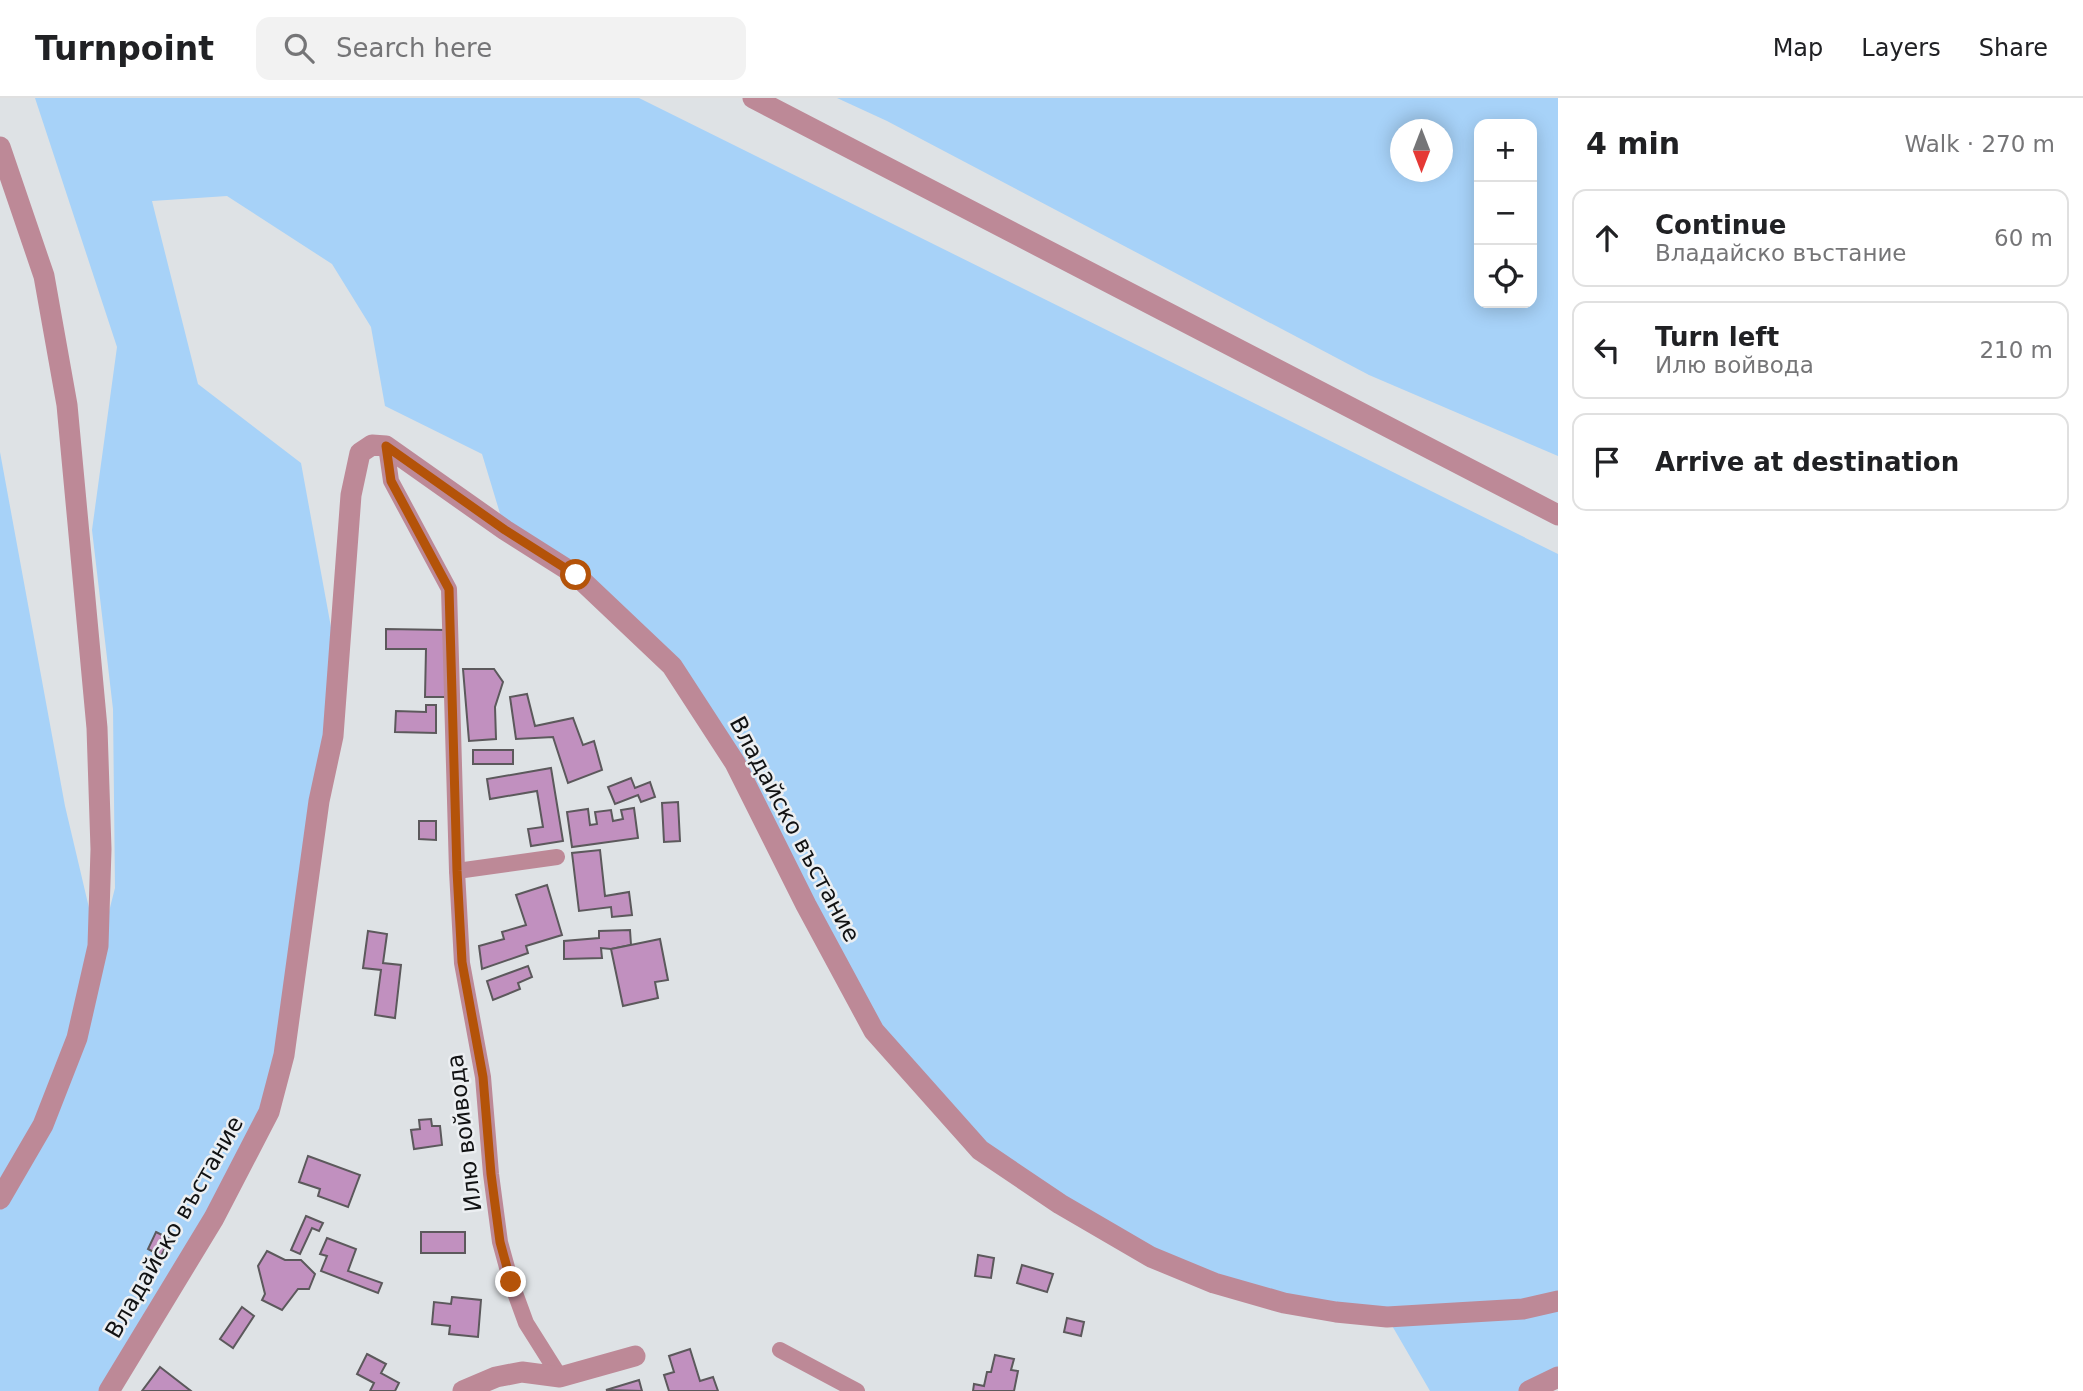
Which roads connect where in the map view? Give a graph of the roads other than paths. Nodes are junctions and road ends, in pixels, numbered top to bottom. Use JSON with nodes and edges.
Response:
{"nodes":[{"id":1,"x":753,"y":98,"type":"edge"},
{"id":2,"x":0,"y":147,"type":"edge"},
{"id":3,"x":386,"y":446,"type":"junction"},
{"id":4,"x":1558,"y":515,"type":"edge"},
{"id":5,"x":557,"y":856,"type":"dead end"},
{"id":6,"x":457,"y":871,"type":"junction"},
{"id":7,"x":0,"y":1199,"type":"edge"},
{"id":8,"x":1558,"y":1301,"type":"edge"},
{"id":9,"x":780,"y":1350,"type":"dead end"},
{"id":10,"x":635,"y":1356,"type":"dead end"},
{"id":11,"x":1558,"y":1377,"type":"edge"},
{"id":12,"x":562,"y":1384,"type":"edge"},
{"id":13,"x":109,"y":1391,"type":"edge"},
{"id":14,"x":463,"y":1391,"type":"edge"},
{"id":15,"x":857,"y":1391,"type":"edge"},
{"id":16,"x":1529,"y":1391,"type":"edge"}],
"edges":[{"from":1,"to":4,"type":"street"},
{"from":2,"to":7,"type":"street"},
{"from":3,"to":6,"type":"lane","name":"Илю войвода"},
{"from":3,"to":8,"type":"street","name":"Владайско въстание"},
{"from":3,"to":13,"type":"street","name":"Владайско въстание"},
{"from":5,"to":6,"type":"lane"},
{"from":6,"to":12,"type":"lane","name":"Илю войвода"},
{"from":9,"to":15,"type":"lane"},
{"from":10,"to":12,"type":"street"},
{"from":11,"to":16,"type":"street"},
{"from":12,"to":14,"type":"street"}]}
